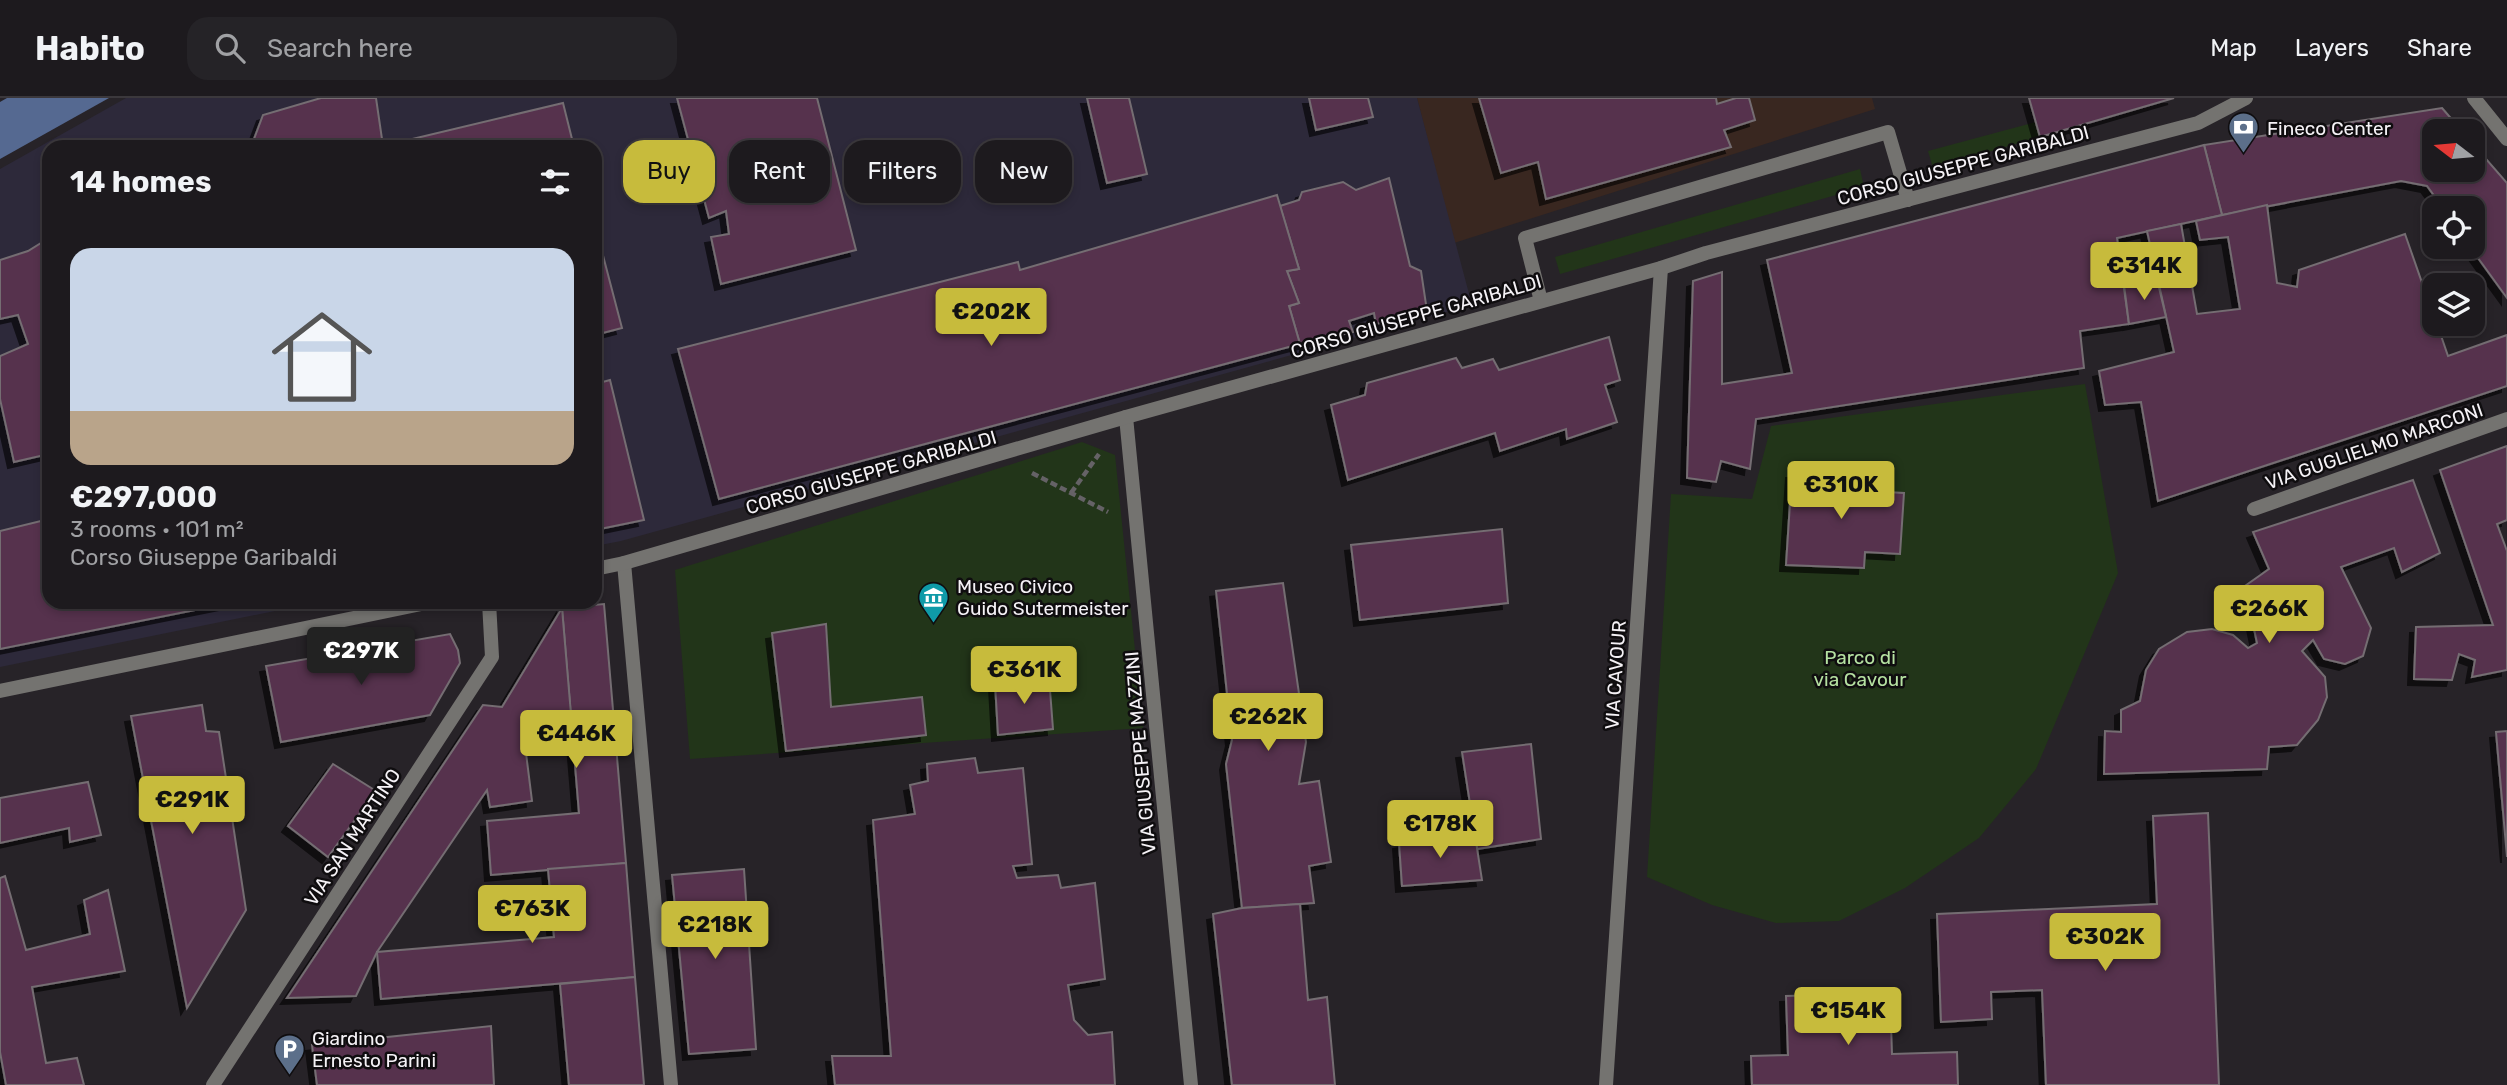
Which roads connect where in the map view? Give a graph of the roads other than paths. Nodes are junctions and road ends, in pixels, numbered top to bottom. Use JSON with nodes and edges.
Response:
{"nodes":[{"id":1,"x":2246,"y":98,"type":"edge"},
{"id":2,"x":2474,"y":98,"type":"edge"},
{"id":3,"x":2507,"y":139,"type":"edge"},
{"id":4,"x":1908,"y":200,"type":"junction"},
{"id":5,"x":1661,"y":268,"type":"junction"},
{"id":6,"x":1541,"y":301,"type":"junction"},
{"id":7,"x":1126,"y":417,"type":"junction"},
{"id":8,"x":2507,"y":419,"type":"edge"},
{"id":9,"x":2254,"y":509,"type":"dead end"},
{"id":10,"x":624,"y":564,"type":"junction"},
{"id":11,"x":602,"y":568,"type":"edge"},
{"id":12,"x":397,"y":609,"type":"edge"},
{"id":13,"x":489,"y":609,"type":"edge"},
{"id":14,"x":0,"y":691,"type":"edge"},
{"id":15,"x":213,"y":1085,"type":"edge"},
{"id":16,"x":671,"y":1085,"type":"edge"},
{"id":17,"x":1191,"y":1085,"type":"edge"},
{"id":18,"x":1606,"y":1085,"type":"edge"}],
"edges":[{"from":1,"to":4,"type":"street","name":"CORSO GIUSEPPE GARIBALDI"},
{"from":2,"to":3,"type":"street"},
{"from":4,"to":5,"type":"street","name":"CORSO GIUSEPPE GARIBALDI"},
{"from":4,"to":6,"type":"street"},
{"from":5,"to":6,"type":"street","name":"CORSO GIUSEPPE GARIBALDI"},
{"from":5,"to":18,"type":"street","name":"VIA CAVOUR"},
{"from":6,"to":7,"type":"street","name":"CORSO GIUSEPPE GARIBALDI"},
{"from":7,"to":10,"type":"street","name":"CORSO GIUSEPPE GARIBALDI"},
{"from":7,"to":17,"type":"street","name":"VIA GIUSEPPE MAZZINI"},
{"from":8,"to":9,"type":"street","name":"VIA GUGLIELMO MARCONI"},
{"from":10,"to":11,"type":"street","name":"CORSO GIUSEPPE GARIBALDI"},
{"from":10,"to":16,"type":"street"},
{"from":12,"to":14,"type":"street"},
{"from":13,"to":15,"type":"street","name":"VIA SAN MARTINO"}]}
